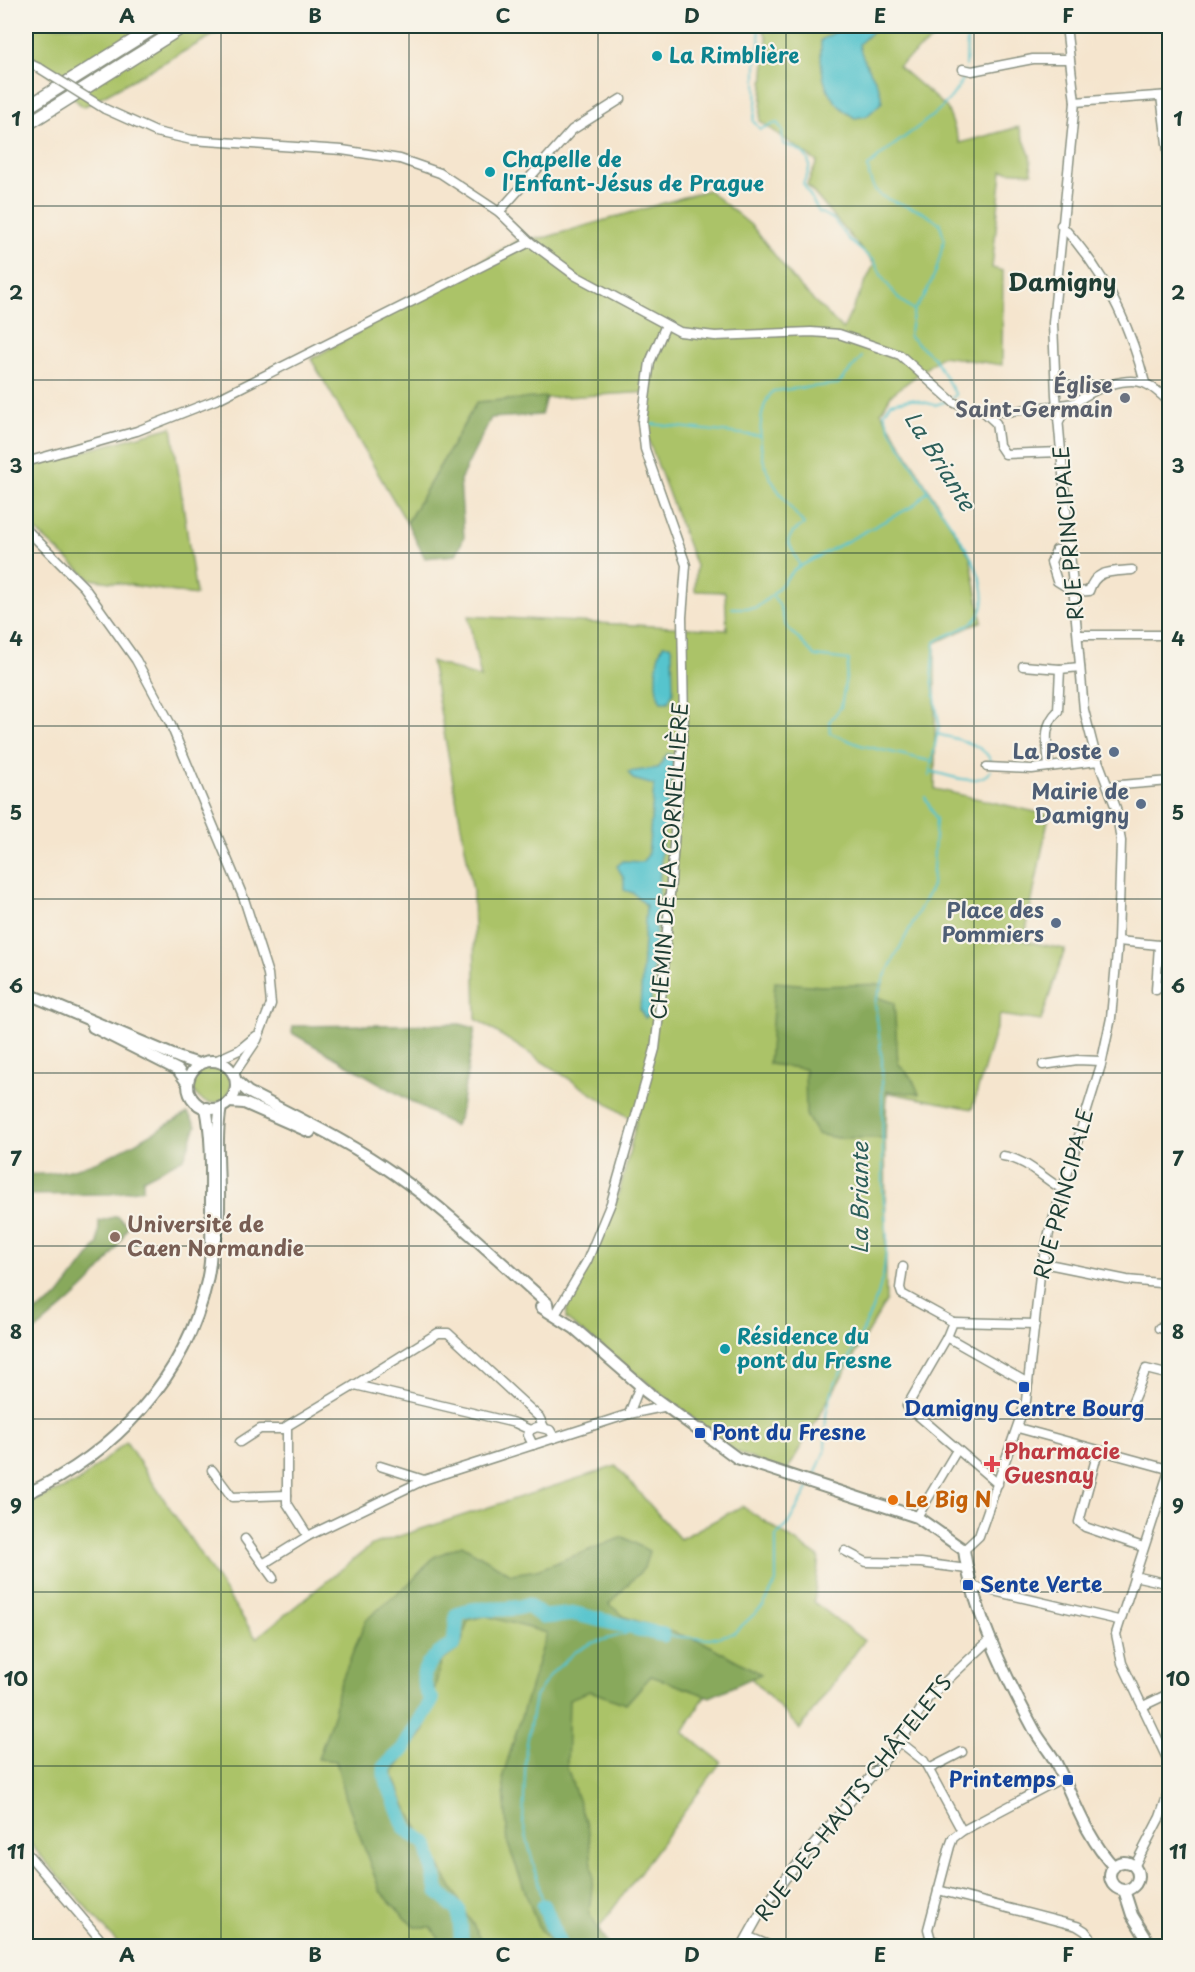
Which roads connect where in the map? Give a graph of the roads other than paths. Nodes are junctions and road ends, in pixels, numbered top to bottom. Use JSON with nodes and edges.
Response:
{"nodes":[{"id":1,"x":157,"y":26,"type":"edge"},
{"id":2,"x":184,"y":26,"type":"edge"},
{"id":3,"x":1066,"y":26,"type":"edge"},
{"id":4,"x":1070,"y":59,"type":"junction"},
{"id":5,"x":26,"y":62,"type":"edge"},
{"id":6,"x":963,"y":69,"type":"dead end"},
{"id":7,"x":1165,"y":96,"type":"edge"},
{"id":8,"x":621,"y":99,"type":"dead end"},
{"id":9,"x":1076,"y":102,"type":"junction"},
{"id":10,"x":26,"y":108,"type":"edge"},
{"id":11,"x":26,"y":125,"type":"edge"},
{"id":12,"x":1170,"y":167,"type":"edge"},
{"id":13,"x":499,"y":212,"type":"junction"},
{"id":14,"x":1061,"y":225,"type":"junction"},
{"id":15,"x":530,"y":242,"type":"junction"},
{"id":16,"x":665,"y":327,"type":"junction"},
{"id":17,"x":1145,"y":383,"type":"junction"},
{"id":18,"x":1075,"y":403,"type":"junction"},
{"id":19,"x":1170,"y":403,"type":"edge"},
{"id":20,"x":1058,"y":407,"type":"junction"},
{"id":21,"x":980,"y":411,"type":"junction"},
{"id":22,"x":1005,"y":412,"type":"junction"},
{"id":23,"x":1059,"y":421,"type":"junction"},
{"id":24,"x":996,"y":423,"type":"junction"},
{"id":25,"x":1062,"y":452,"type":"junction"},
{"id":26,"x":26,"y":462,"type":"edge"},
{"id":27,"x":26,"y":529,"type":"edge"},
{"id":28,"x":1071,"y":549,"type":"junction"},
{"id":29,"x":1132,"y":570,"type":"dead end"},
{"id":30,"x":1075,"y":592,"type":"junction"},
{"id":31,"x":1078,"y":635,"type":"junction"},
{"id":32,"x":1170,"y":635,"type":"edge"},
{"id":33,"x":1023,"y":666,"type":"dead end"},
{"id":34,"x":1080,"y":667,"type":"junction"},
{"id":35,"x":1060,"y":669,"type":"junction"},
{"id":36,"x":1098,"y":761,"type":"junction"},
{"id":37,"x":987,"y":767,"type":"dead end"},
{"id":38,"x":1049,"y":767,"type":"junction"},
{"id":39,"x":1170,"y":781,"type":"edge"},
{"id":40,"x":1108,"y":786,"type":"junction"},
{"id":41,"x":1118,"y":941,"type":"junction"},
{"id":42,"x":1159,"y":945,"type":"junction"},
{"id":43,"x":1170,"y":950,"type":"edge"},
{"id":44,"x":1156,"y":990,"type":"dead end"},
{"id":45,"x":26,"y":993,"type":"edge"},
{"id":46,"x":54,"y":1005,"type":"junction"},
{"id":47,"x":261,"y":1032,"type":"junction"},
{"id":48,"x":215,"y":1061,"type":"junction"},
{"id":49,"x":1101,"y":1061,"type":"junction"},
{"id":50,"x":199,"y":1064,"type":"junction"},
{"id":51,"x":1043,"y":1065,"type":"dead end"},
{"id":52,"x":235,"y":1078,"type":"junction"},
{"id":53,"x":188,"y":1084,"type":"junction"},
{"id":54,"x":225,"y":1104,"type":"junction"},
{"id":55,"x":206,"y":1108,"type":"junction"},
{"id":56,"x":359,"y":1152,"type":"junction"},
{"id":57,"x":1004,"y":1156,"type":"dead end"},
{"id":58,"x":1062,"y":1189,"type":"junction"},
{"id":59,"x":211,"y":1259,"type":"junction"},
{"id":60,"x":1170,"y":1260,"type":"edge"},
{"id":61,"x":1043,"y":1263,"type":"junction"},
{"id":62,"x":903,"y":1268,"type":"dead end"},
{"id":63,"x":1166,"y":1284,"type":"edge"},
{"id":64,"x":554,"y":1314,"type":"junction"},
{"id":65,"x":953,"y":1322,"type":"junction"},
{"id":66,"x":1035,"y":1324,"type":"junction"},
{"id":67,"x":1159,"y":1328,"type":"dead end"},
{"id":68,"x":1170,"y":1330,"type":"edge"},
{"id":69,"x":947,"y":1337,"type":"junction"},
{"id":70,"x":1170,"y":1375,"type":"edge"},
{"id":71,"x":1028,"y":1383,"type":"junction"},
{"id":72,"x":355,"y":1385,"type":"junction"},
{"id":73,"x":644,"y":1390,"type":"junction"},
{"id":74,"x":1132,"y":1403,"type":"dead end"},
{"id":75,"x":668,"y":1406,"type":"junction"},
{"id":76,"x":629,"y":1414,"type":"junction"},
{"id":77,"x":544,"y":1427,"type":"junction"},
{"id":78,"x":1018,"y":1428,"type":"junction"},
{"id":79,"x":286,"y":1429,"type":"junction"},
{"id":80,"x":530,"y":1430,"type":"junction"},
{"id":81,"x":554,"y":1437,"type":"junction"},
{"id":82,"x":240,"y":1442,"type":"dead end"},
{"id":83,"x":533,"y":1445,"type":"junction"},
{"id":84,"x":957,"y":1450,"type":"junction"},
{"id":85,"x":1098,"y":1451,"type":"junction"},
{"id":86,"x":380,"y":1466,"type":"dead end"},
{"id":87,"x":1169,"y":1469,"type":"edge"},
{"id":88,"x":212,"y":1470,"type":"dead end"},
{"id":89,"x":424,"y":1480,"type":"junction"},
{"id":90,"x":998,"y":1484,"type":"junction"},
{"id":91,"x":26,"y":1494,"type":"edge"},
{"id":92,"x":287,"y":1495,"type":"junction"},
{"id":93,"x":917,"y":1517,"type":"junction"},
{"id":94,"x":308,"y":1536,"type":"junction"},
{"id":95,"x":245,"y":1539,"type":"dead end"},
{"id":96,"x":1143,"y":1547,"type":"junction"},
{"id":97,"x":964,"y":1550,"type":"junction"},
{"id":98,"x":846,"y":1551,"type":"dead end"},
{"id":99,"x":263,"y":1564,"type":"junction"},
{"id":100,"x":967,"y":1569,"type":"junction"},
{"id":101,"x":1134,"y":1576,"type":"junction"},
{"id":102,"x":273,"y":1578,"type":"dead end"},
{"id":103,"x":1170,"y":1584,"type":"edge"},
{"id":104,"x":972,"y":1586,"type":"junction"},
{"id":105,"x":1118,"y":1620,"type":"junction"},
{"id":106,"x":992,"y":1639,"type":"junction"},
{"id":107,"x":1170,"y":1693,"type":"edge"},
{"id":108,"x":1143,"y":1706,"type":"junction"},
{"id":109,"x":900,"y":1743,"type":"junction"},
{"id":110,"x":962,"y":1752,"type":"dead end"},
{"id":111,"x":1170,"y":1765,"type":"edge"},
{"id":112,"x":929,"y":1769,"type":"junction"},
{"id":113,"x":1062,"y":1778,"type":"junction"},
{"id":114,"x":1170,"y":1788,"type":"edge"},
{"id":115,"x":1165,"y":1817,"type":"edge"},
{"id":116,"x":962,"y":1831,"type":"junction"},
{"id":117,"x":26,"y":1852,"type":"edge"},
{"id":118,"x":1114,"y":1867,"type":"junction"},
{"id":119,"x":1134,"y":1867,"type":"junction"},
{"id":120,"x":938,"y":1890,"type":"junction"},
{"id":121,"x":1124,"y":1890,"type":"junction"},
{"id":122,"x":749,"y":1936,"type":"junction"},
{"id":123,"x":106,"y":1947,"type":"edge"},
{"id":124,"x":742,"y":1947,"type":"edge"},
{"id":125,"x":771,"y":1947,"type":"edge"},
{"id":126,"x":948,"y":1947,"type":"edge"},
{"id":127,"x":1096,"y":1947,"type":"edge"},
{"id":128,"x":1150,"y":1947,"type":"edge"}],
"edges":[{"from":1,"to":10,"type":"highway"},
{"from":2,"to":11,"type":"highway"},
{"from":3,"to":4,"type":"street","name":"RUE PRINCIPALE"},
{"from":4,"to":6,"type":"street"},
{"from":4,"to":9,"type":"street","name":"RUE PRINCIPALE"},
{"from":5,"to":13,"type":"street","bridge":true},
{"from":7,"to":9,"type":"street"},
{"from":7,"to":12,"type":"street"},
{"from":8,"to":13,"type":"street"},
{"from":9,"to":14,"type":"street","name":"RUE PRINCIPALE"},
{"from":13,"to":15,"type":"street"},
{"from":14,"to":17,"type":"street"},
{"from":14,"to":20,"type":"street","name":"RUE PRINCIPALE"},
{"from":15,"to":16,"type":"street"},
{"from":15,"to":26,"type":"street"},
{"from":16,"to":21,"type":"street"},
{"from":16,"to":64,"type":"street","name":"CHEMIN DE LA CORNEILLIÈRE"},
{"from":17,"to":18,"type":"street"},
{"from":17,"to":19,"type":"street"},
{"from":18,"to":20,"type":"street"},
{"from":18,"to":23,"type":"street"},
{"from":20,"to":22,"type":"street"},
{"from":20,"to":23,"type":"street","name":"RUE PRINCIPALE"},
{"from":21,"to":22,"type":"street"},
{"from":21,"to":24,"type":"street"},
{"from":22,"to":24,"type":"street"},
{"from":23,"to":25,"type":"street","name":"RUE PRINCIPALE"},
{"from":24,"to":25,"type":"street"},
{"from":25,"to":28,"type":"street","name":"RUE PRINCIPALE"},
{"from":27,"to":47,"type":"street"},
{"from":28,"to":30,"type":"street","name":"RUE PRINCIPALE"},
{"from":28,"to":30,"type":"street"},
{"from":29,"to":30,"type":"street"},
{"from":30,"to":31,"type":"street","name":"RUE PRINCIPALE"},
{"from":31,"to":32,"type":"street"},
{"from":31,"to":34,"type":"street","name":"RUE PRINCIPALE"},
{"from":33,"to":35,"type":"street"},
{"from":34,"to":35,"type":"street"},
{"from":34,"to":36,"type":"street","name":"RUE PRINCIPALE"},
{"from":35,"to":38,"type":"street"},
{"from":36,"to":38,"type":"street"},
{"from":36,"to":40,"type":"street","name":"RUE PRINCIPALE"},
{"from":37,"to":38,"type":"street"},
{"from":39,"to":40,"type":"street"},
{"from":40,"to":41,"type":"street","name":"RUE PRINCIPALE"},
{"from":41,"to":42,"type":"street"},
{"from":41,"to":49,"type":"street","name":"RUE PRINCIPALE"},
{"from":42,"to":43,"type":"street"},
{"from":42,"to":44,"type":"street"},
{"from":45,"to":46,"type":"main road"},
{"from":46,"to":50,"type":"main road"},
{"from":46,"to":53,"type":"main road"},
{"from":47,"to":48,"type":"street"},
{"from":47,"to":52,"type":"street"},
{"from":48,"to":50,"type":"main road"},
{"from":48,"to":52,"type":"main road"},
{"from":49,"to":51,"type":"street"},
{"from":49,"to":58,"type":"street","name":"RUE PRINCIPALE"},
{"from":50,"to":53,"type":"main road"},
{"from":52,"to":54,"type":"main road"},
{"from":52,"to":56,"type":"main road"},
{"from":53,"to":55,"type":"main road"},
{"from":54,"to":55,"type":"main road"},
{"from":54,"to":56,"type":"main road"},
{"from":54,"to":59,"type":"main road"},
{"from":55,"to":59,"type":"main road"},
{"from":56,"to":64,"type":"main road"},
{"from":57,"to":58,"type":"street"},
{"from":58,"to":61,"type":"street","name":"RUE PRINCIPALE"},
{"from":59,"to":91,"type":"main road"},
{"from":60,"to":63,"type":"street"},
{"from":61,"to":63,"type":"street"},
{"from":61,"to":66,"type":"street","name":"RUE PRINCIPALE"},
{"from":62,"to":65,"type":"street"},
{"from":64,"to":73,"type":"main road"},
{"from":65,"to":66,"type":"street"},
{"from":65,"to":69,"type":"street"},
{"from":66,"to":71,"type":"street","name":"RUE PRINCIPALE"},
{"from":67,"to":68,"type":"street"},
{"from":69,"to":71,"type":"street"},
{"from":69,"to":84,"type":"street"},
{"from":70,"to":74,"type":"street"},
{"from":71,"to":78,"type":"street","name":"RUE PRINCIPALE"},
{"from":72,"to":77,"type":"street"},
{"from":72,"to":79,"type":"street"},
{"from":72,"to":80,"type":"street"},
{"from":73,"to":75,"type":"main road"},
{"from":73,"to":76,"type":"street"},
{"from":75,"to":76,"type":"street"},
{"from":75,"to":93,"type":"main road"},
{"from":76,"to":81,"type":"street"},
{"from":77,"to":80,"type":"street"},
{"from":77,"to":81,"type":"street"},
{"from":78,"to":85,"type":"street"},
{"from":78,"to":90,"type":"street","name":"RUE PRINCIPALE"},
{"from":79,"to":82,"type":"street"},
{"from":79,"to":92,"type":"street"},
{"from":80,"to":83,"type":"street"},
{"from":81,"to":83,"type":"street"},
{"from":83,"to":89,"type":"street"},
{"from":84,"to":90,"type":"street"},
{"from":84,"to":93,"type":"street"},
{"from":85,"to":87,"type":"street"},
{"from":85,"to":96,"type":"street"},
{"from":86,"to":89,"type":"street"},
{"from":87,"to":96,"type":"street"},
{"from":88,"to":92,"type":"street"},
{"from":89,"to":94,"type":"street"},
{"from":90,"to":97,"type":"street","name":"RUE PRINCIPALE"},
{"from":92,"to":94,"type":"street"},
{"from":93,"to":97,"type":"main road"},
{"from":94,"to":99,"type":"street"},
{"from":95,"to":99,"type":"street"},
{"from":96,"to":101,"type":"street"},
{"from":97,"to":100,"type":"main road"},
{"from":98,"to":100,"type":"street"},
{"from":99,"to":102,"type":"street"},
{"from":100,"to":104,"type":"main road"},
{"from":101,"to":103,"type":"street"},
{"from":101,"to":105,"type":"street"},
{"from":104,"to":105,"type":"street"},
{"from":104,"to":106,"type":"main road"},
{"from":105,"to":108,"type":"street"},
{"from":106,"to":109,"type":"street","name":"RUE DES HAUTS CHÂTELETS"},
{"from":106,"to":113,"type":"main road"},
{"from":107,"to":108,"type":"street"},
{"from":108,"to":111,"type":"street"},
{"from":109,"to":112,"type":"street"},
{"from":109,"to":122,"type":"street","name":"RUE DES HAUTS CHÂTELETS"},
{"from":110,"to":112,"type":"street"},
{"from":112,"to":116,"type":"street"},
{"from":113,"to":116,"type":"street"},
{"from":113,"to":118,"type":"main road"},
{"from":114,"to":115,"type":"street"},
{"from":115,"to":119,"type":"street"},
{"from":116,"to":120,"type":"street"},
{"from":117,"to":123,"type":"street"},
{"from":118,"to":119,"type":"main road"},
{"from":118,"to":121,"type":"main road"},
{"from":119,"to":121,"type":"main road"},
{"from":120,"to":126,"type":"street"},
{"from":120,"to":127,"type":"street"},
{"from":121,"to":128,"type":"main road"},
{"from":122,"to":124,"type":"street","name":"RUE DES HAUTS CHÂTELETS"},
{"from":122,"to":125,"type":"street"}]}
